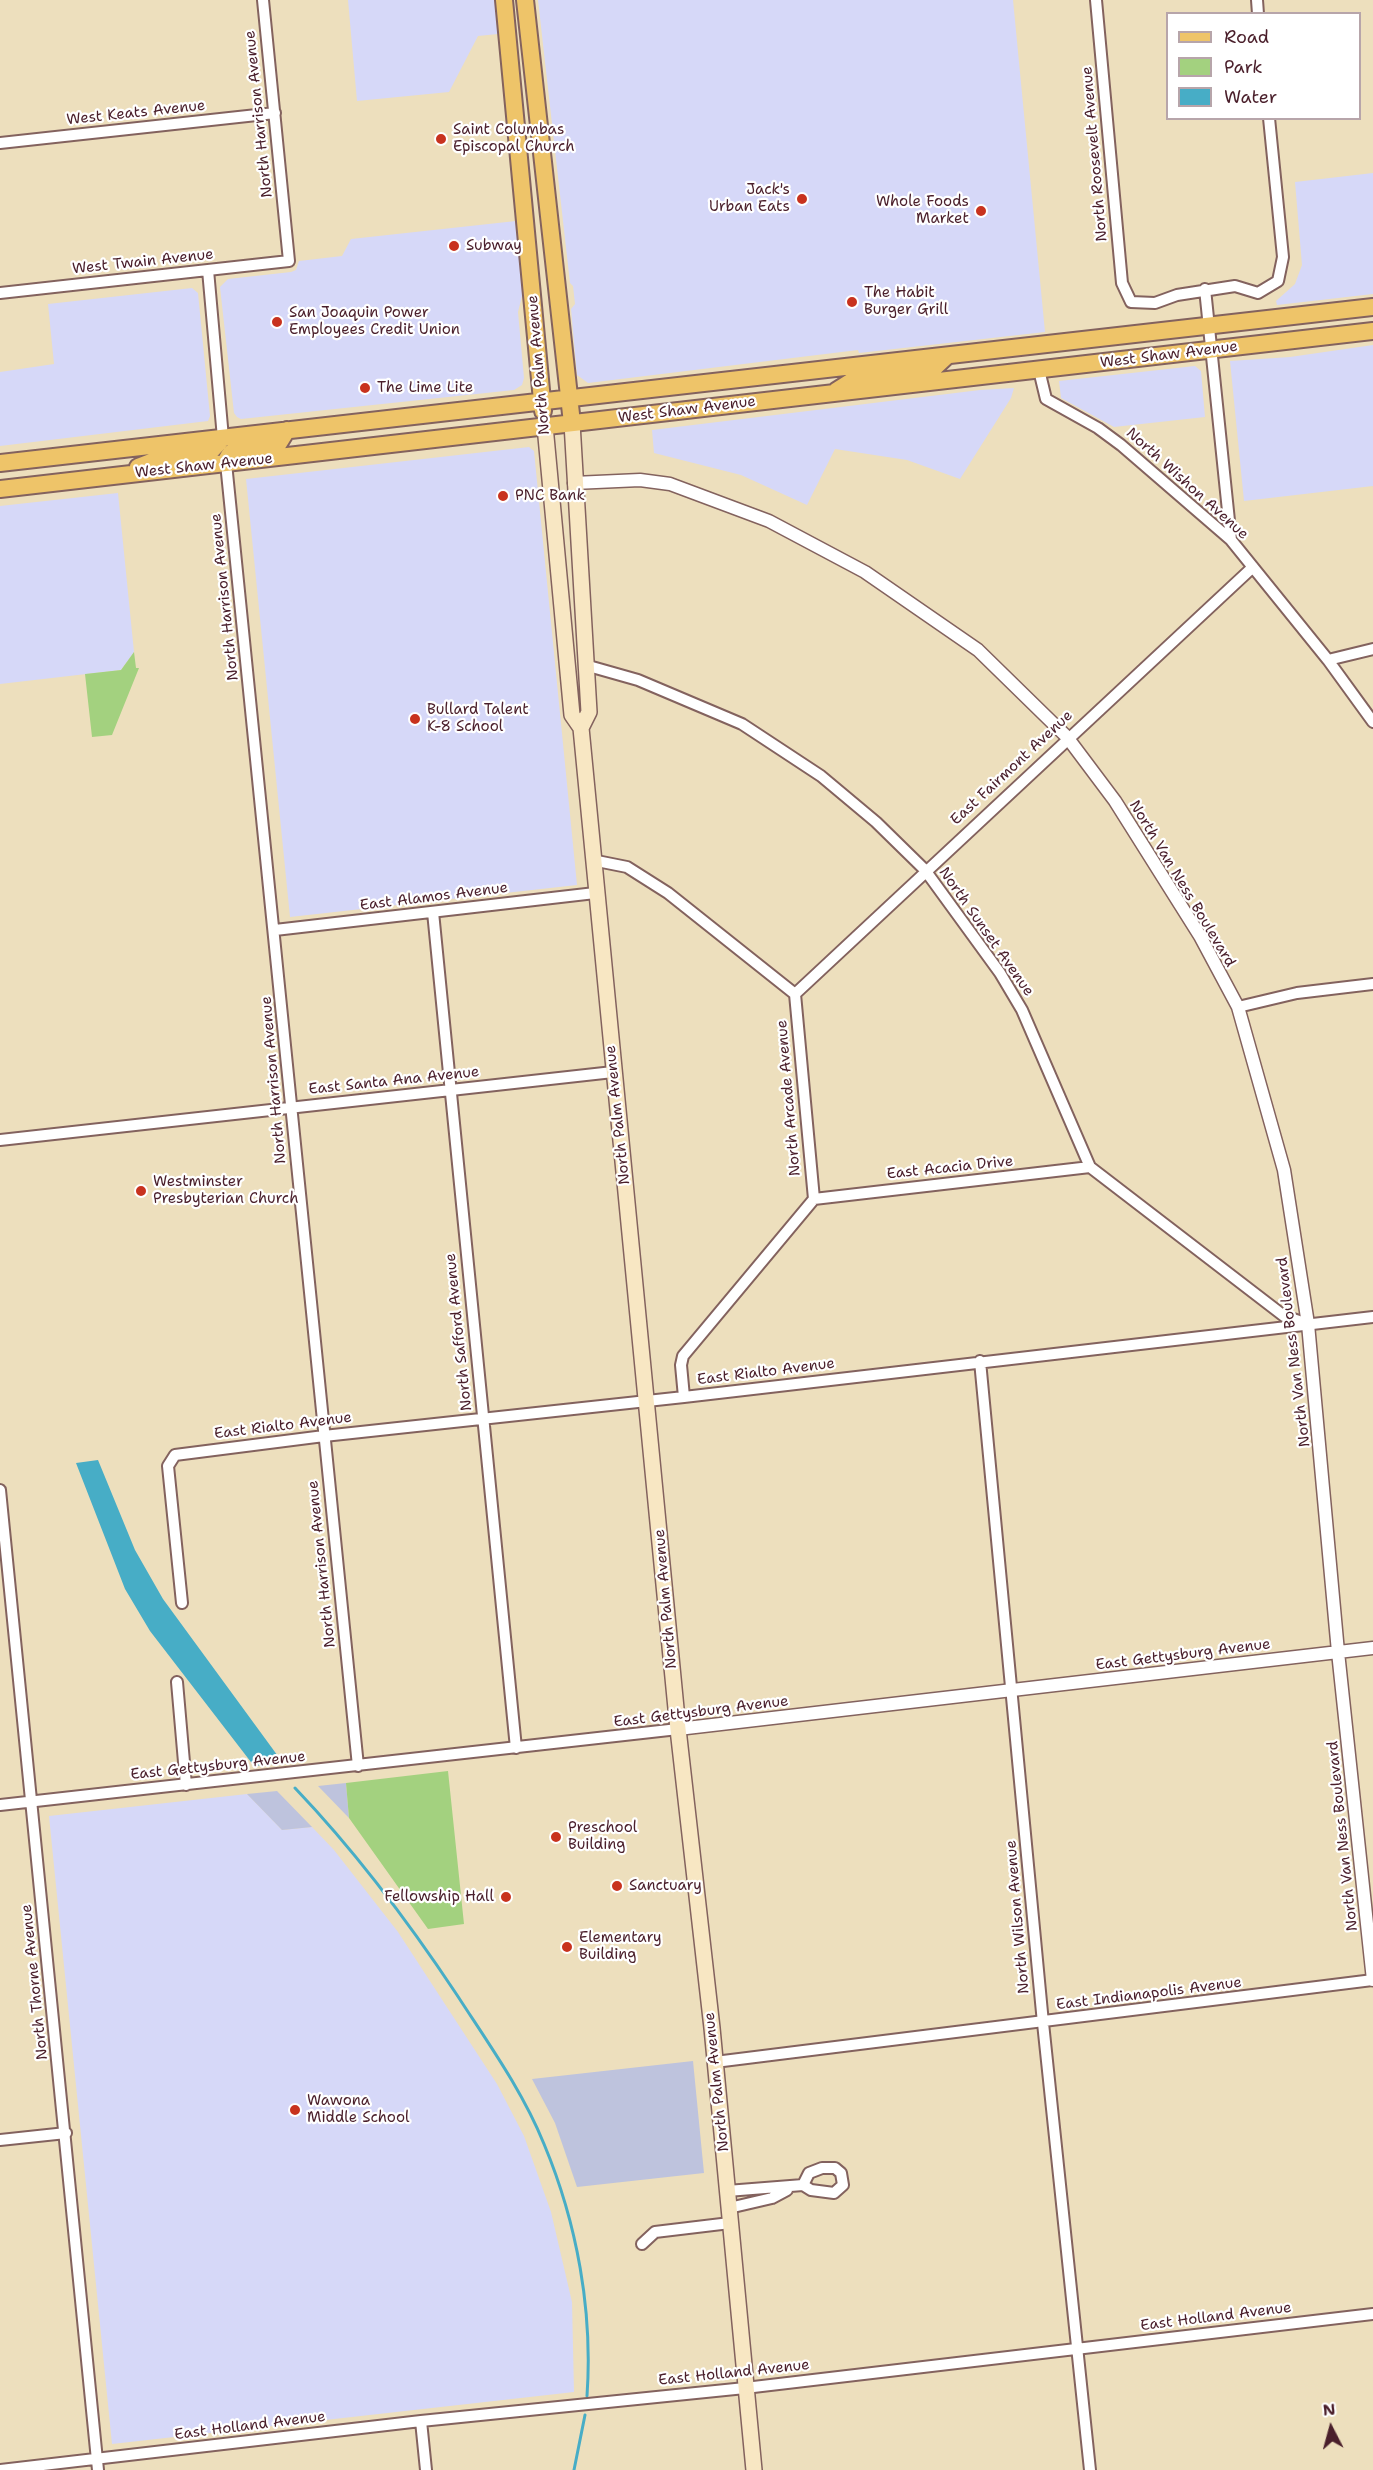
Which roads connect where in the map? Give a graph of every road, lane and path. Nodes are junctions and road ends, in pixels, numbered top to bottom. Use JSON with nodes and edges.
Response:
{"nodes":[{"id":1,"x":263,"y":0,"type":"edge"},
{"id":2,"x":504,"y":0,"type":"edge"},
{"id":3,"x":525,"y":0,"type":"edge"},
{"id":4,"x":1096,"y":0,"type":"edge"},
{"id":5,"x":275,"y":113,"type":"junction"},
{"id":6,"x":1269,"y":120,"type":"edge"},
{"id":7,"x":0,"y":143,"type":"edge"},
{"id":8,"x":289,"y":261,"type":"joint"},
{"id":9,"x":208,"y":270,"type":"junction"},
{"id":10,"x":1206,"y":289,"type":"junction"},
{"id":11,"x":0,"y":293,"type":"edge"},
{"id":12,"x":1373,"y":307,"type":"edge"},
{"id":13,"x":1210,"y":326,"type":"junction"},
{"id":14,"x":1373,"y":331,"type":"edge"},
{"id":15,"x":1212,"y":349,"type":"junction"},
{"id":16,"x":947,"y":356,"type":"junction"},
{"id":17,"x":1040,"y":370,"type":"junction"},
{"id":18,"x":833,"y":394,"type":"junction"},
{"id":19,"x":569,"y":399,"type":"junction"},
{"id":20,"x":543,"y":402,"type":"junction"},
{"id":21,"x":572,"y":423,"type":"junction"},
{"id":22,"x":545,"y":426,"type":"junction"},
{"id":23,"x":287,"y":430,"type":"junction"},
{"id":24,"x":223,"y":438,"type":"junction"},
{"id":25,"x":0,"y":462,"type":"edge"},
{"id":26,"x":226,"y":463,"type":"junction"},
{"id":27,"x":118,"y":475,"type":"junction"},
{"id":28,"x":574,"y":483,"type":"junction"},
{"id":29,"x":0,"y":489,"type":"edge"},
{"id":30,"x":1231,"y":540,"type":"junction"},
{"id":31,"x":1253,"y":567,"type":"junction"},
{"id":32,"x":1373,"y":649,"type":"edge"},
{"id":33,"x":1328,"y":660,"type":"junction"},
{"id":34,"x":585,"y":665,"type":"junction"},
{"id":35,"x":1373,"y":722,"type":"edge"},
{"id":36,"x":581,"y":728,"type":"junction"},
{"id":37,"x":1067,"y":737,"type":"junction"},
{"id":38,"x":592,"y":860,"type":"junction"},
{"id":39,"x":925,"y":870,"type":"junction"},
{"id":40,"x":596,"y":893,"type":"junction"},
{"id":41,"x":433,"y":912,"type":"junction"},
{"id":42,"x":275,"y":930,"type":"junction"},
{"id":43,"x":1373,"y":984,"type":"edge"},
{"id":44,"x":795,"y":994,"type":"junction"},
{"id":45,"x":1238,"y":1007,"type":"junction"},
{"id":46,"x":613,"y":1072,"type":"junction"},
{"id":47,"x":450,"y":1090,"type":"junction"},
{"id":48,"x":292,"y":1107,"type":"junction"},
{"id":49,"x":0,"y":1140,"type":"edge"},
{"id":50,"x":1090,"y":1167,"type":"junction"},
{"id":51,"x":814,"y":1199,"type":"junction"},
{"id":52,"x":1373,"y":1317,"type":"edge"},
{"id":53,"x":1308,"y":1324,"type":"junction"},
{"id":54,"x":980,"y":1361,"type":"junction"},
{"id":55,"x":684,"y":1397,"type":"junction"},
{"id":56,"x":648,"y":1401,"type":"junction"},
{"id":57,"x":483,"y":1418,"type":"junction"},
{"id":58,"x":324,"y":1436,"type":"junction"},
{"id":59,"x":0,"y":1490,"type":"edge"},
{"id":60,"x":182,"y":1603,"type":"dead end"},
{"id":61,"x":1373,"y":1648,"type":"edge"},
{"id":62,"x":1338,"y":1652,"type":"junction"},
{"id":63,"x":177,"y":1682,"type":"dead end"},
{"id":64,"x":1012,"y":1691,"type":"junction"},
{"id":65,"x":678,"y":1729,"type":"junction"},
{"id":66,"x":516,"y":1748,"type":"junction"},
{"id":67,"x":358,"y":1766,"type":"junction"},
{"id":68,"x":186,"y":1785,"type":"junction"},
{"id":69,"x":31,"y":1801,"type":"junction"},
{"id":70,"x":0,"y":1805,"type":"edge"},
{"id":71,"x":1373,"y":1980,"type":"edge"},
{"id":72,"x":1043,"y":2023,"type":"junction"},
{"id":73,"x":715,"y":2062,"type":"junction"},
{"id":74,"x":66,"y":2133,"type":"junction"},
{"id":75,"x":0,"y":2140,"type":"edge"},
{"id":76,"x":803,"y":2185,"type":"dead end"},
{"id":77,"x":789,"y":2188,"type":"junction"},
{"id":78,"x":727,"y":2191,"type":"junction"},
{"id":79,"x":729,"y":2216,"type":"junction"},
{"id":80,"x":642,"y":2244,"type":"dead end"},
{"id":81,"x":1373,"y":2314,"type":"edge"},
{"id":82,"x":1078,"y":2348,"type":"junction"},
{"id":83,"x":745,"y":2388,"type":"junction"},
{"id":84,"x":421,"y":2421,"type":"junction"},
{"id":85,"x":98,"y":2464,"type":"edge"},
{"id":86,"x":0,"y":2470,"type":"edge"},
{"id":87,"x":426,"y":2470,"type":"edge"},
{"id":88,"x":754,"y":2470,"type":"edge"},
{"id":89,"x":1090,"y":2470,"type":"edge"}],
"edges":[{"from":1,"to":5,"type":"street","name":"North Harrison Avenue"},
{"from":2,"to":20,"type":"main road","name":"North Palm Avenue"},
{"from":3,"to":19,"type":"main road","name":"North Palm Avenue"},
{"from":4,"to":10,"type":"street","name":"North Roosevelt Avenue"},
{"from":5,"to":7,"type":"street","name":"West Keats Avenue"},
{"from":5,"to":8,"type":"street","name":"North Harrison Avenue"},
{"from":6,"to":10,"type":"street"},
{"from":8,"to":9,"type":"street","name":"West Twain Avenue"},
{"from":9,"to":11,"type":"street","name":"West Twain Avenue"},
{"from":9,"to":24,"type":"street"},
{"from":10,"to":13,"type":"street"},
{"from":12,"to":13,"type":"main road","name":"West Shaw Avenue"},
{"from":13,"to":15,"type":"street"},
{"from":13,"to":16,"type":"main road","name":"West Shaw Avenue"},
{"from":14,"to":15,"type":"main road","name":"West Shaw Avenue"},
{"from":15,"to":17,"type":"main road","name":"West Shaw Avenue"},
{"from":15,"to":30,"type":"street"},
{"from":16,"to":18,"type":"main road"},
{"from":16,"to":19,"type":"main road","name":"West Shaw Avenue"},
{"from":17,"to":18,"type":"main road","name":"West Shaw Avenue"},
{"from":17,"to":30,"type":"street","name":"North Wishon Avenue"},
{"from":18,"to":21,"type":"main road","name":"West Shaw Avenue"},
{"from":19,"to":20,"type":"main road","name":"West Shaw Avenue"},
{"from":19,"to":21,"type":"main road","name":"North Palm Avenue"},
{"from":20,"to":22,"type":"main road","name":"North Palm Avenue"},
{"from":20,"to":23,"type":"main road","name":"West Shaw Avenue"},
{"from":21,"to":22,"type":"main road","name":"West Shaw Avenue"},
{"from":21,"to":28,"type":"main road","name":"North Palm Avenue"},
{"from":22,"to":26,"type":"main road","name":"West Shaw Avenue"},
{"from":22,"to":36,"type":"main road","name":"North Palm Avenue"},
{"from":23,"to":24,"type":"main road","name":"West Shaw Avenue"},
{"from":23,"to":26,"type":"main road"},
{"from":24,"to":25,"type":"main road","name":"West Shaw Avenue"},
{"from":24,"to":27,"type":"main road"},
{"from":26,"to":27,"type":"main road","name":"West Shaw Avenue"},
{"from":26,"to":42,"type":"street","name":"North Harrison Avenue"},
{"from":27,"to":29,"type":"main road","name":"West Shaw Avenue"},
{"from":28,"to":34,"type":"main road","name":"North Palm Avenue"},
{"from":28,"to":37,"type":"street","name":"North Van Ness Boulevard"},
{"from":30,"to":31,"type":"street","name":"North Wishon Avenue"},
{"from":31,"to":33,"type":"street","name":"North Wishon Avenue"},
{"from":31,"to":37,"type":"street","name":"East Fairmont Avenue"},
{"from":32,"to":33,"type":"street"},
{"from":33,"to":35,"type":"street","name":"North Wishon Avenue"},
{"from":34,"to":36,"type":"main road","name":"North Palm Avenue"},
{"from":34,"to":39,"type":"street","name":"North Sunset Avenue"},
{"from":36,"to":38,"type":"main road","name":"North Palm Avenue"},
{"from":37,"to":39,"type":"street","name":"East Fairmont Avenue"},
{"from":37,"to":45,"type":"street","name":"North Van Ness Boulevard"},
{"from":38,"to":40,"type":"main road","name":"North Palm Avenue"},
{"from":38,"to":44,"type":"street"},
{"from":39,"to":44,"type":"street","name":"East Fairmont Avenue"},
{"from":39,"to":50,"type":"street","name":"North Sunset Avenue"},
{"from":40,"to":41,"type":"street","name":"East Alamos Avenue"},
{"from":40,"to":46,"type":"main road","name":"North Palm Avenue"},
{"from":41,"to":42,"type":"street","name":"East Alamos Avenue"},
{"from":41,"to":47,"type":"street","name":"North Safford Avenue"},
{"from":42,"to":48,"type":"street","name":"North Harrison Avenue"},
{"from":43,"to":45,"type":"street"},
{"from":44,"to":51,"type":"street","name":"North Arcade Avenue"},
{"from":45,"to":53,"type":"street","name":"North Van Ness Boulevard"},
{"from":46,"to":47,"type":"street","name":"East Santa Ana Avenue"},
{"from":46,"to":56,"type":"main road","name":"North Palm Avenue"},
{"from":47,"to":48,"type":"street","name":"East Santa Ana Avenue"},
{"from":47,"to":57,"type":"street","name":"North Safford Avenue"},
{"from":48,"to":49,"type":"street","name":"East Santa Ana Avenue"},
{"from":48,"to":58,"type":"street","name":"North Harrison Avenue"},
{"from":50,"to":51,"type":"street","name":"East Acacia Drive"},
{"from":50,"to":53,"type":"street","name":"North Sunset Avenue"},
{"from":51,"to":55,"type":"street"},
{"from":52,"to":53,"type":"street","name":"East Rialto Avenue"},
{"from":53,"to":54,"type":"street","name":"East Rialto Avenue"},
{"from":53,"to":62,"type":"street","name":"North Van Ness Boulevard"},
{"from":54,"to":55,"type":"street","name":"East Rialto Avenue"},
{"from":54,"to":64,"type":"street","name":"North Wilson Avenue"},
{"from":55,"to":56,"type":"street","name":"East Rialto Avenue"},
{"from":56,"to":57,"type":"street","name":"East Rialto Avenue"},
{"from":56,"to":65,"type":"main road","name":"North Palm Avenue"},
{"from":57,"to":58,"type":"street","name":"East Rialto Avenue"},
{"from":57,"to":66,"type":"street","name":"North Safford Avenue"},
{"from":58,"to":60,"type":"street","name":"East Rialto Avenue"},
{"from":58,"to":67,"type":"street","name":"North Harrison Avenue"},
{"from":59,"to":69,"type":"street","name":"North Thorne Avenue"},
{"from":61,"to":62,"type":"street","name":"East Gettysburg Avenue"},
{"from":62,"to":64,"type":"street","name":"East Gettysburg Avenue"},
{"from":62,"to":71,"type":"street","name":"North Van Ness Boulevard"},
{"from":63,"to":68,"type":"street"},
{"from":64,"to":65,"type":"street","name":"East Gettysburg Avenue"},
{"from":64,"to":72,"type":"street","name":"North Wilson Avenue"},
{"from":65,"to":66,"type":"street","name":"East Gettysburg Avenue"},
{"from":65,"to":73,"type":"main road","name":"North Palm Avenue"},
{"from":66,"to":67,"type":"street","name":"East Gettysburg Avenue"},
{"from":67,"to":68,"type":"street","name":"East Gettysburg Avenue"},
{"from":68,"to":69,"type":"street","name":"East Gettysburg Avenue"},
{"from":69,"to":70,"type":"street","name":"East Gettysburg Avenue"},
{"from":69,"to":74,"type":"street","name":"North Thorne Avenue"},
{"from":71,"to":72,"type":"street","name":"East Indianapolis Avenue"},
{"from":72,"to":73,"type":"street","name":"East Indianapolis Avenue"},
{"from":72,"to":82,"type":"street","name":"North Wilson Avenue"},
{"from":73,"to":78,"type":"main road","name":"North Palm Avenue"},
{"from":74,"to":75,"type":"street"},
{"from":74,"to":85,"type":"street","name":"North Thorne Avenue"},
{"from":76,"to":77,"type":"street"},
{"from":77,"to":78,"type":"street"},
{"from":77,"to":79,"type":"street"},
{"from":78,"to":79,"type":"main road","name":"North Palm Avenue"},
{"from":79,"to":80,"type":"street"},
{"from":79,"to":83,"type":"main road","name":"North Palm Avenue"},
{"from":81,"to":82,"type":"street","name":"East Holland Avenue"},
{"from":82,"to":83,"type":"street","name":"East Holland Avenue"},
{"from":82,"to":89,"type":"street","name":"North Wilson Avenue"},
{"from":83,"to":84,"type":"street","name":"East Holland Avenue"},
{"from":83,"to":88,"type":"main road","name":"North Palm Avenue"},
{"from":84,"to":85,"type":"street","name":"East Holland Avenue"},
{"from":84,"to":87,"type":"street"},
{"from":85,"to":86,"type":"street","name":"East Holland Avenue"}]}
